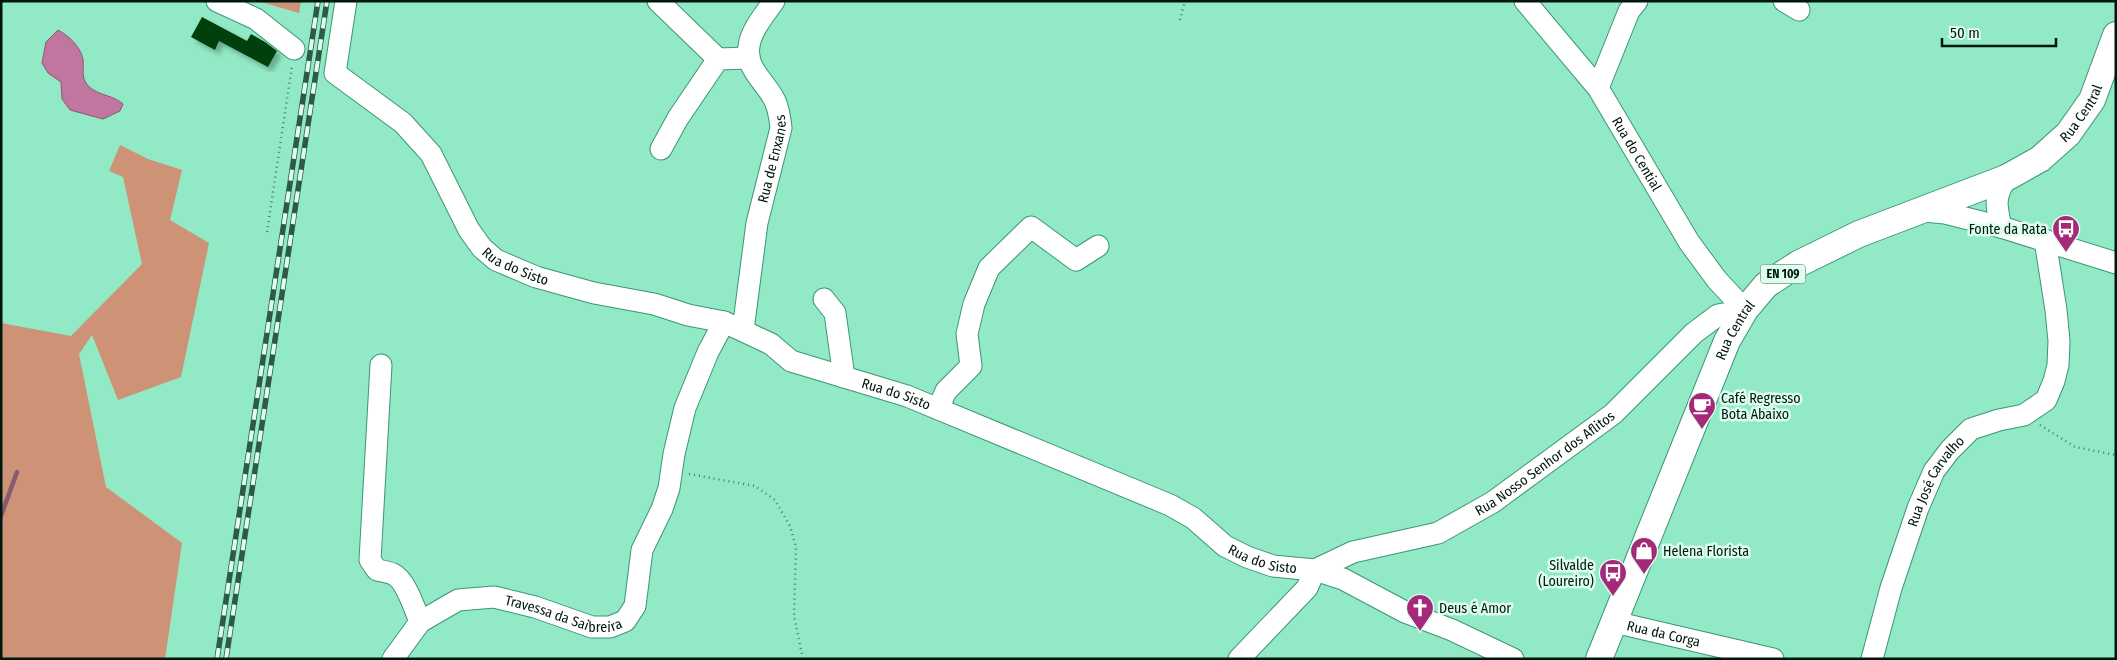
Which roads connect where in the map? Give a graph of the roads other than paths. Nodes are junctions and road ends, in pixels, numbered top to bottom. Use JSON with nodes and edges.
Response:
{"nodes":[{"id":1,"x":217,"y":1,"type":"edge"},
{"id":2,"x":346,"y":1,"type":"edge"},
{"id":3,"x":658,"y":1,"type":"edge"},
{"id":4,"x":774,"y":1,"type":"edge"},
{"id":5,"x":1525,"y":1,"type":"edge"},
{"id":6,"x":1637,"y":1,"type":"edge"},
{"id":7,"x":2116,"y":35,"type":"edge"},
{"id":8,"x":294,"y":50,"type":"road end"},
{"id":9,"x":749,"y":58,"type":"junction"},
{"id":10,"x":718,"y":59,"type":"junction"},
{"id":11,"x":1598,"y":88,"type":"junction"},
{"id":12,"x":661,"y":149,"type":"dead end"},
{"id":13,"x":2006,"y":178,"type":"junction"},
{"id":14,"x":1924,"y":211,"type":"junction"},
{"id":15,"x":2001,"y":227,"type":"junction"},
{"id":16,"x":2045,"y":240,"type":"junction"},
{"id":17,"x":1098,"y":246,"type":"dead end"},
{"id":18,"x":2116,"y":263,"type":"edge"},
{"id":19,"x":824,"y":299,"type":"dead end"},
{"id":20,"x":1745,"y":310,"type":"junction"},
{"id":21,"x":734,"y":326,"type":"junction"},
{"id":22,"x":381,"y":365,"type":"dead end"},
{"id":23,"x":844,"y":377,"type":"junction"},
{"id":24,"x":938,"y":409,"type":"junction"},
{"id":25,"x":1315,"y":570,"type":"junction"},
{"id":26,"x":420,"y":622,"type":"junction"},
{"id":27,"x":1614,"y":622,"type":"junction"},
{"id":28,"x":393,"y":659,"type":"edge"},
{"id":29,"x":1239,"y":659,"type":"edge"},
{"id":30,"x":1513,"y":659,"type":"edge"},
{"id":31,"x":1599,"y":659,"type":"edge"},
{"id":32,"x":1773,"y":659,"type":"edge"},
{"id":33,"x":1872,"y":659,"type":"edge"}],
"edges":[{"from":1,"to":8,"type":"street"},
{"from":2,"to":21,"type":"street","name":"Rua do Sisto"},
{"from":3,"to":10,"type":"street"},
{"from":4,"to":9,"type":"street"},
{"from":5,"to":11,"type":"street","name":"Rua do Cential"},
{"from":6,"to":11,"type":"street"},
{"from":7,"to":13,"type":"main road","name":"Rua Central","number":"EN 109"},
{"from":9,"to":10,"type":"street"},
{"from":9,"to":21,"type":"street","name":"Rua de Enxanes"},
{"from":10,"to":12,"type":"street"},
{"from":11,"to":20,"type":"street","name":"Rua do Cential"},
{"from":13,"to":14,"type":"main road","name":"Rua Central","number":"EN 109"},
{"from":13,"to":15,"type":"street"},
{"from":14,"to":15,"type":"street"},
{"from":14,"to":20,"type":"main road","name":"Rua Central","number":"EN 109"},
{"from":15,"to":16,"type":"street"},
{"from":16,"to":18,"type":"street"},
{"from":16,"to":33,"type":"street","name":"Rua José Carvalho"},
{"from":17,"to":24,"type":"street"},
{"from":19,"to":23,"type":"street"},
{"from":20,"to":25,"type":"street","name":"Rua Nosso Senhor dos Aflitos"},
{"from":20,"to":27,"type":"main road","name":"Rua Central","number":"EN 109"},
{"from":21,"to":23,"type":"street","name":"Rua do Sisto"},
{"from":21,"to":26,"type":"street","name":"Travessa da Saibreira"},
{"from":22,"to":26,"type":"street"},
{"from":23,"to":24,"type":"street","name":"Rua do Sisto"},
{"from":24,"to":25,"type":"street","name":"Rua do Sisto"},
{"from":25,"to":29,"type":"street"},
{"from":25,"to":30,"type":"street","name":"Rua do Sisto"},
{"from":26,"to":28,"type":"street","name":"Travessa da Saibreira"},
{"from":27,"to":31,"type":"main road","name":"Rua Central","number":"EN 109"},
{"from":27,"to":32,"type":"street","name":"Rua da Corga"}]}
